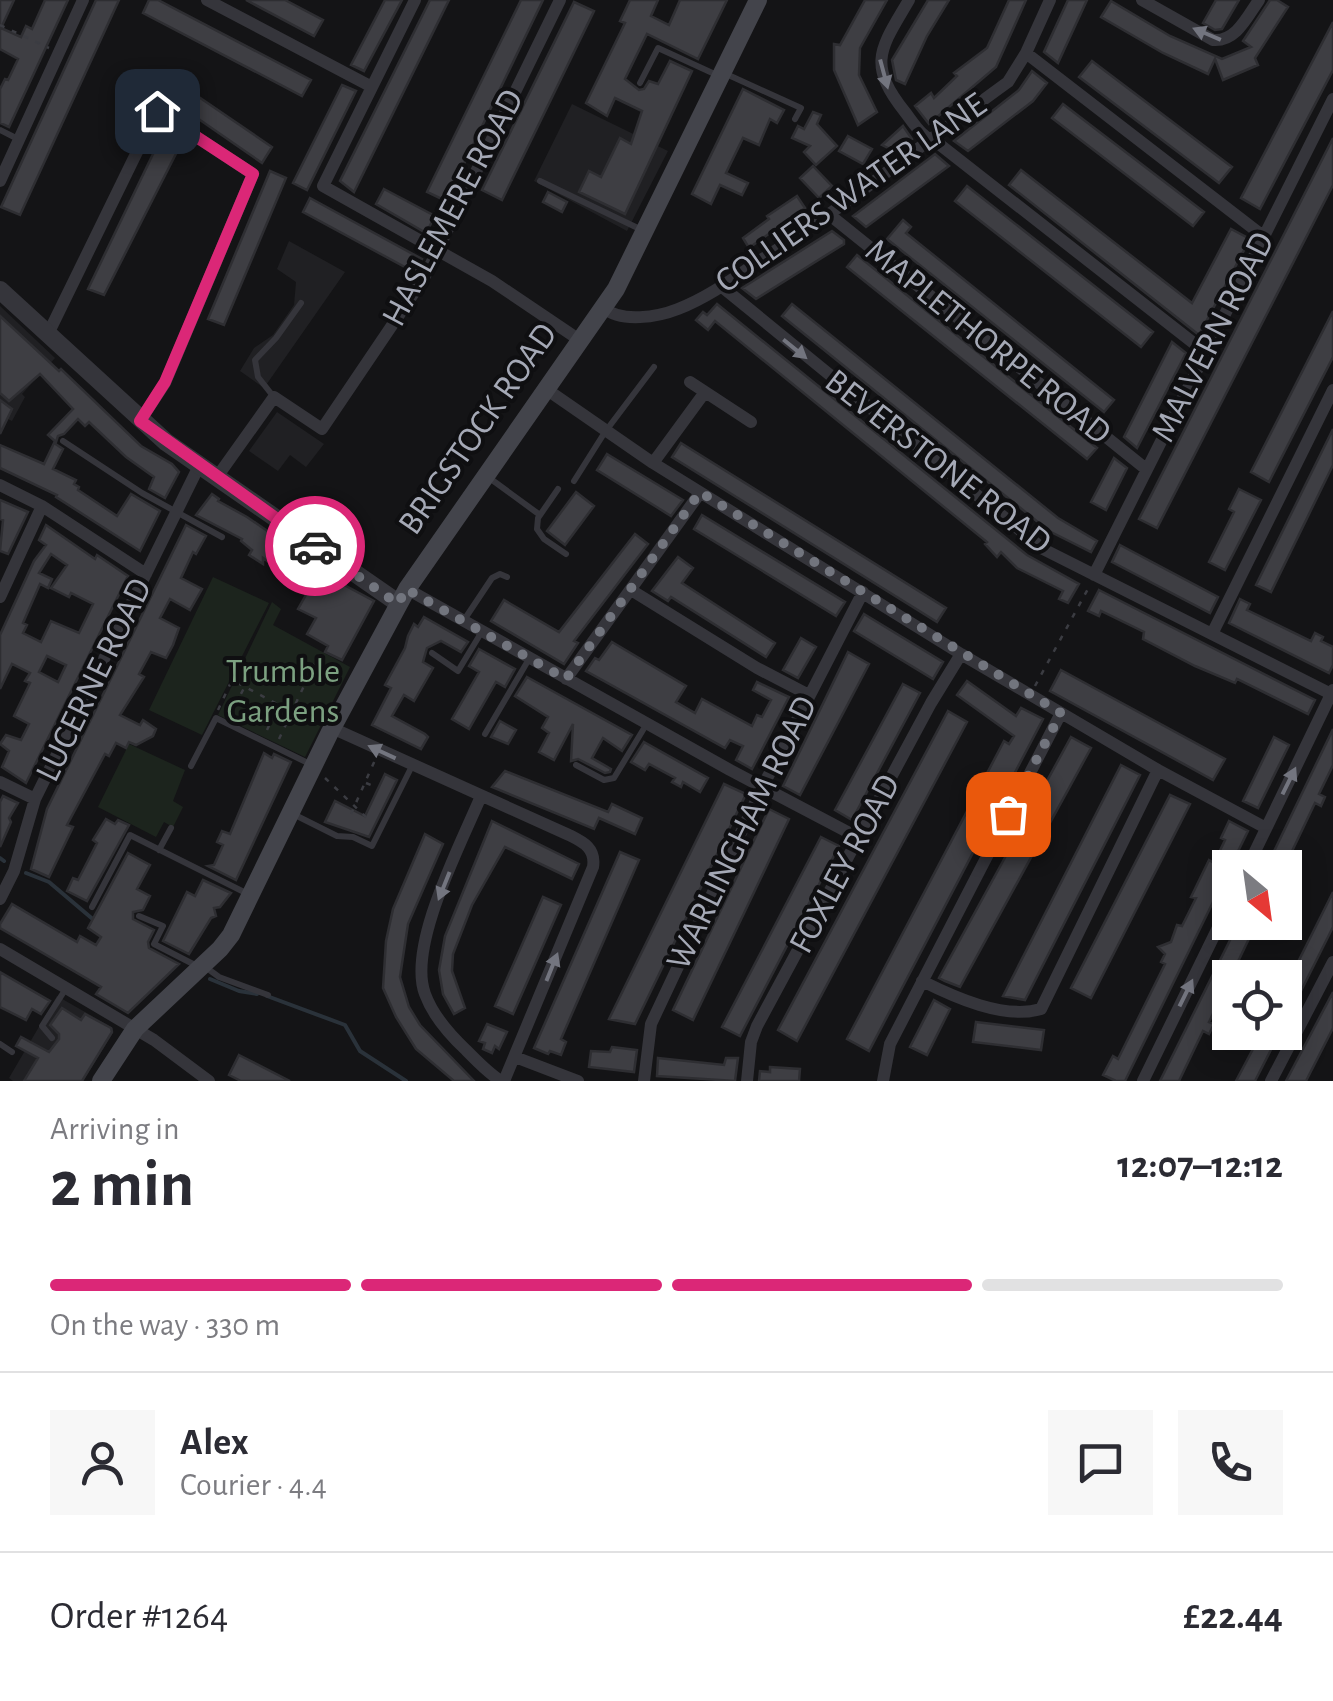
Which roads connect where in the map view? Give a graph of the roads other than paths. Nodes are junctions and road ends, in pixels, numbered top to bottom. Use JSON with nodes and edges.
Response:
{"nodes":[{"id":1,"x":83,"y":0,"type":"edge"},
{"id":2,"x":207,"y":0,"type":"edge"},
{"id":3,"x":415,"y":0,"type":"edge"},
{"id":4,"x":560,"y":0,"type":"edge"},
{"id":5,"x":758,"y":0,"type":"edge"},
{"id":6,"x":910,"y":0,"type":"edge"},
{"id":7,"x":1050,"y":0,"type":"edge"},
{"id":8,"x":1142,"y":0,"type":"edge"},
{"id":9,"x":1259,"y":0,"type":"edge"},
{"id":10,"x":1026,"y":52,"type":"junction"},
{"id":11,"x":721,"y":74,"type":"junction"},
{"id":12,"x":640,"y":83,"type":"dead end"},
{"id":13,"x":372,"y":87,"type":"junction"},
{"id":14,"x":1333,"y":100,"type":"edge"},
{"id":15,"x":795,"y":119,"type":"dead end"},
{"id":16,"x":0,"y":130,"type":"edge"},
{"id":17,"x":19,"y":140,"type":"junction"},
{"id":18,"x":930,"y":141,"type":"junction"},
{"id":19,"x":0,"y":181,"type":"edge"},
{"id":20,"x":540,"y":181,"type":"dead end"},
{"id":21,"x":831,"y":216,"type":"junction"},
{"id":22,"x":645,"y":232,"type":"junction"},
{"id":23,"x":1263,"y":236,"type":"junction"},
{"id":24,"x":438,"y":252,"type":"junction"},
{"id":25,"x":721,"y":286,"type":"junction"},
{"id":26,"x":0,"y":290,"type":"edge"},
{"id":27,"x":300,"y":303,"type":"dead end"},
{"id":28,"x":604,"y":308,"type":"junction"},
{"id":29,"x":48,"y":334,"type":"junction"},
{"id":30,"x":580,"y":341,"type":"junction"},
{"id":31,"x":1205,"y":352,"type":"junction"},
{"id":32,"x":654,"y":367,"type":"dead end"},
{"id":33,"x":690,"y":382,"type":"dead end"},
{"id":34,"x":546,"y":389,"type":"junction"},
{"id":35,"x":1333,"y":390,"type":"edge"},
{"id":36,"x":705,"y":392,"type":"junction"},
{"id":37,"x":274,"y":397,"type":"junction"},
{"id":38,"x":140,"y":421,"type":"junction"},
{"id":39,"x":751,"y":422,"type":"dead end"},
{"id":40,"x":605,"y":432,"type":"junction"},
{"id":41,"x":63,"y":441,"type":"dead end"},
{"id":42,"x":653,"y":463,"type":"junction"},
{"id":43,"x":199,"y":466,"type":"junction"},
{"id":44,"x":1146,"y":469,"type":"junction"},
{"id":45,"x":484,"y":474,"type":"junction"},
{"id":46,"x":217,"y":477,"type":"junction"},
{"id":47,"x":574,"y":481,"type":"dead end"},
{"id":48,"x":0,"y":485,"type":"edge"},
{"id":49,"x":558,"y":489,"type":"dead end"},
{"id":50,"x":700,"y":492,"type":"junction"},
{"id":51,"x":42,"y":506,"type":"junction"},
{"id":52,"x":176,"y":512,"type":"junction"},
{"id":53,"x":540,"y":515,"type":"junction"},
{"id":54,"x":222,"y":537,"type":"dead end"},
{"id":55,"x":566,"y":554,"type":"dead end"},
{"id":56,"x":146,"y":574,"type":"junction"},
{"id":57,"x":1094,"y":575,"type":"junction"},
{"id":58,"x":507,"y":577,"type":"dead end"},
{"id":59,"x":631,"y":590,"type":"junction"},
{"id":60,"x":863,"y":592,"type":"junction"},
{"id":61,"x":402,"y":596,"type":"junction"},
{"id":62,"x":0,"y":598,"type":"edge"},
{"id":63,"x":464,"y":622,"type":"junction"},
{"id":64,"x":482,"y":632,"type":"junction"},
{"id":65,"x":1212,"y":634,"type":"junction"},
{"id":66,"x":432,"y":653,"type":"dead end"},
{"id":67,"x":961,"y":654,"type":"junction"},
{"id":68,"x":530,"y":658,"type":"junction"},
{"id":69,"x":566,"y":679,"type":"junction"},
{"id":70,"x":1332,"y":692,"type":"edge"},
{"id":71,"x":809,"y":695,"type":"junction"},
{"id":72,"x":1061,"y":713,"type":"junction"},
{"id":73,"x":647,"y":724,"type":"junction"},
{"id":74,"x":331,"y":730,"type":"junction"},
{"id":75,"x":485,"y":734,"type":"dead end"},
{"id":76,"x":576,"y":764,"type":"dead end"},
{"id":77,"x":190,"y":766,"type":"dead end"},
{"id":78,"x":412,"y":766,"type":"junction"},
{"id":79,"x":312,"y":768,"type":"junction"},
{"id":80,"x":1158,"y":770,"type":"junction"},
{"id":81,"x":0,"y":782,"type":"edge"},
{"id":82,"x":762,"y":788,"type":"junction"},
{"id":83,"x":481,"y":796,"type":"junction"},
{"id":84,"x":34,"y":799,"type":"junction"},
{"id":85,"x":290,"y":813,"type":"junction"},
{"id":86,"x":171,"y":828,"type":"dead end"},
{"id":87,"x":1266,"y":828,"type":"junction"},
{"id":88,"x":860,"y":838,"type":"junction"},
{"id":89,"x":160,"y":850,"type":"junction"},
{"id":90,"x":1256,"y":850,"type":"edge"},
{"id":91,"x":251,"y":895,"type":"junction"},
{"id":92,"x":0,"y":898,"type":"edge"},
{"id":93,"x":92,"y":907,"type":"dead end"},
{"id":94,"x":139,"y":916,"type":"dead end"},
{"id":95,"x":1212,"y":940,"type":"edge"},
{"id":96,"x":0,"y":949,"type":"edge"},
{"id":97,"x":1333,"y":962,"type":"edge"},
{"id":98,"x":202,"y":966,"type":"junction"},
{"id":99,"x":922,"y":981,"type":"junction"},
{"id":100,"x":66,"y":989,"type":"junction"},
{"id":101,"x":268,"y":994,"type":"dead end"},
{"id":102,"x":135,"y":1029,"type":"junction"},
{"id":103,"x":52,"y":1038,"type":"dead end"},
{"id":104,"x":0,"y":1044,"type":"edge"},
{"id":105,"x":12,"y":1052,"type":"dead end"},
{"id":106,"x":515,"y":1057,"type":"junction"},
{"id":107,"x":101,"y":1081,"type":"edge"},
{"id":108,"x":209,"y":1081,"type":"edge"},
{"id":109,"x":502,"y":1081,"type":"edge"},
{"id":110,"x":578,"y":1081,"type":"edge"},
{"id":111,"x":644,"y":1081,"type":"edge"},
{"id":112,"x":747,"y":1081,"type":"edge"},
{"id":113,"x":883,"y":1081,"type":"edge"},
{"id":114,"x":1143,"y":1081,"type":"edge"},
{"id":115,"x":1271,"y":1081,"type":"edge"}],
"edges":[{"from":1,"to":17,"type":"street"},
{"from":2,"to":13,"type":"street"},
{"from":3,"to":13,"type":"street"},
{"from":4,"to":24,"type":"street","name":"HASLEMERE ROAD"},
{"from":5,"to":11,"type":"main road","name":"BRIGSTOCK ROAD"},
{"from":6,"to":18,"type":"street","one_way":true},
{"from":7,"to":10,"type":"street","name":"COLLIERS WATER LANE"},
{"from":9,"to":8,"type":"street","one_way":true},
{"from":10,"to":18,"type":"street","name":"COLLIERS WATER LANE"},
{"from":10,"to":23,"type":"street"},
{"from":11,"to":12,"type":"lane"},
{"from":11,"to":15,"type":"lane"},
{"from":11,"to":22,"type":"main road","name":"BRIGSTOCK ROAD"},
{"from":13,"to":24,"type":"street"},
{"from":14,"to":23,"type":"street","name":"MALVERN ROAD"},
{"from":16,"to":17,"type":"lane"},
{"from":17,"to":19,"type":"street"},
{"from":18,"to":21,"type":"street","name":"COLLIERS WATER LANE"},
{"from":18,"to":31,"type":"street"},
{"from":20,"to":22,"type":"lane"},
{"from":21,"to":25,"type":"street","name":"COLLIERS WATER LANE"},
{"from":21,"to":44,"type":"street","name":"MAPLETHORPE ROAD"},
{"from":22,"to":28,"type":"main road","name":"BRIGSTOCK ROAD"},
{"from":23,"to":31,"type":"street","name":"MALVERN ROAD"},
{"from":24,"to":30,"type":"street"},
{"from":24,"to":37,"type":"street","name":"HASLEMERE ROAD"},
{"from":25,"to":28,"type":"street","name":"COLLIERS WATER LANE"},
{"from":25,"to":57,"type":"street","name":"BEVERSTONE ROAD","one_way":true},
{"from":26,"to":29,"type":"street"},
{"from":27,"to":37,"type":"lane"},
{"from":28,"to":30,"type":"main road","name":"BRIGSTOCK ROAD"},
{"from":29,"to":38,"type":"street"},
{"from":29,"to":38,"type":"street"},
{"from":30,"to":34,"type":"main road","name":"BRIGSTOCK ROAD"},
{"from":31,"to":44,"type":"street","name":"MALVERN ROAD"},
{"from":32,"to":40,"type":"lane"},
{"from":33,"to":36,"type":"street"},
{"from":34,"to":40,"type":"street"},
{"from":34,"to":45,"type":"main road","name":"BRIGSTOCK ROAD"},
{"from":35,"to":65,"type":"street"},
{"from":36,"to":39,"type":"street"},
{"from":36,"to":42,"type":"street"},
{"from":37,"to":46,"type":"street"},
{"from":38,"to":43,"type":"street"},
{"from":40,"to":42,"type":"street"},
{"from":40,"to":47,"type":"lane"},
{"from":41,"to":52,"type":"lane"},
{"from":42,"to":50,"type":"street"},
{"from":43,"to":46,"type":"street"},
{"from":43,"to":52,"type":"street","name":"LUCERNE ROAD"},
{"from":44,"to":57,"type":"street","name":"MALVERN ROAD"},
{"from":45,"to":53,"type":"lane"},
{"from":45,"to":61,"type":"main road","name":"BRIGSTOCK ROAD"},
{"from":46,"to":61,"type":"street"},
{"from":48,"to":51,"type":"street"},
{"from":49,"to":53,"type":"lane"},
{"from":50,"to":59,"type":"street"},
{"from":50,"to":60,"type":"street"},
{"from":51,"to":56,"type":"street"},
{"from":51,"to":62,"type":"street"},
{"from":52,"to":54,"type":"lane"},
{"from":52,"to":56,"type":"street","name":"LUCERNE ROAD"},
{"from":53,"to":55,"type":"lane"},
{"from":56,"to":84,"type":"street","name":"LUCERNE ROAD"},
{"from":57,"to":65,"type":"street","name":"BEVERSTONE ROAD"},
{"from":58,"to":63,"type":"lane"},
{"from":59,"to":69,"type":"street"},
{"from":59,"to":71,"type":"street"},
{"from":60,"to":67,"type":"street"},
{"from":60,"to":71,"type":"street","name":"WARLINGHAM ROAD"},
{"from":61,"to":63,"type":"street"},
{"from":61,"to":74,"type":"main road","name":"BRIGSTOCK ROAD"},
{"from":63,"to":64,"type":"street"},
{"from":64,"to":66,"type":"lane"},
{"from":64,"to":68,"type":"street"},
{"from":65,"to":70,"type":"street","name":"BEVERSTONE ROAD"},
{"from":67,"to":72,"type":"street"},
{"from":67,"to":88,"type":"street","name":"FOXLEY ROAD"},
{"from":68,"to":69,"type":"street"},
{"from":68,"to":75,"type":"lane"},
{"from":69,"to":73,"type":"street"},
{"from":87,"to":70,"type":"street","one_way":true},
{"from":71,"to":82,"type":"street","name":"WARLINGHAM ROAD"},
{"from":72,"to":80,"type":"street"},
{"from":72,"to":99,"type":"street"},
{"from":73,"to":76,"type":"lane"},
{"from":73,"to":82,"type":"street"},
{"from":78,"to":74,"type":"street","one_way":true},
{"from":74,"to":79,"type":"main road","name":"BRIGSTOCK ROAD"},
{"from":77,"to":79,"type":"lane"},
{"from":78,"to":83,"type":"street"},
{"from":78,"to":85,"type":"lane"},
{"from":79,"to":85,"type":"main road","name":"BRIGSTOCK ROAD"},
{"from":80,"to":87,"type":"street"},
{"from":80,"to":99,"type":"street"},
{"from":81,"to":84,"type":"street"},
{"from":82,"to":88,"type":"street"},
{"from":82,"to":111,"type":"street","name":"WARLINGHAM ROAD"},
{"from":106,"to":83,"type":"street","one_way":true},
{"from":83,"to":109,"type":"street","one_way":true},
{"from":84,"to":92,"type":"street","name":"LUCERNE ROAD"},
{"from":85,"to":91,"type":"main road","name":"BRIGSTOCK ROAD"},
{"from":86,"to":89,"type":"lane"},
{"from":87,"to":90,"type":"street"},
{"from":88,"to":112,"type":"street","name":"FOXLEY ROAD"},
{"from":89,"to":91,"type":"lane"},
{"from":89,"to":93,"type":"lane"},
{"from":91,"to":98,"type":"main road","name":"BRIGSTOCK ROAD"},
{"from":94,"to":98,"type":"lane"},
{"from":114,"to":95,"type":"street","one_way":true},
{"from":96,"to":100,"type":"street"},
{"from":97,"to":115,"type":"street"},
{"from":98,"to":101,"type":"lane"},
{"from":98,"to":102,"type":"main road","name":"BRIGSTOCK ROAD"},
{"from":99,"to":113,"type":"street"},
{"from":100,"to":102,"type":"street"},
{"from":100,"to":103,"type":"lane"},
{"from":102,"to":107,"type":"main road","name":"BRIGSTOCK ROAD"},
{"from":102,"to":108,"type":"street"},
{"from":104,"to":105,"type":"lane"},
{"from":106,"to":109,"type":"street"},
{"from":106,"to":110,"type":"street"}]}
